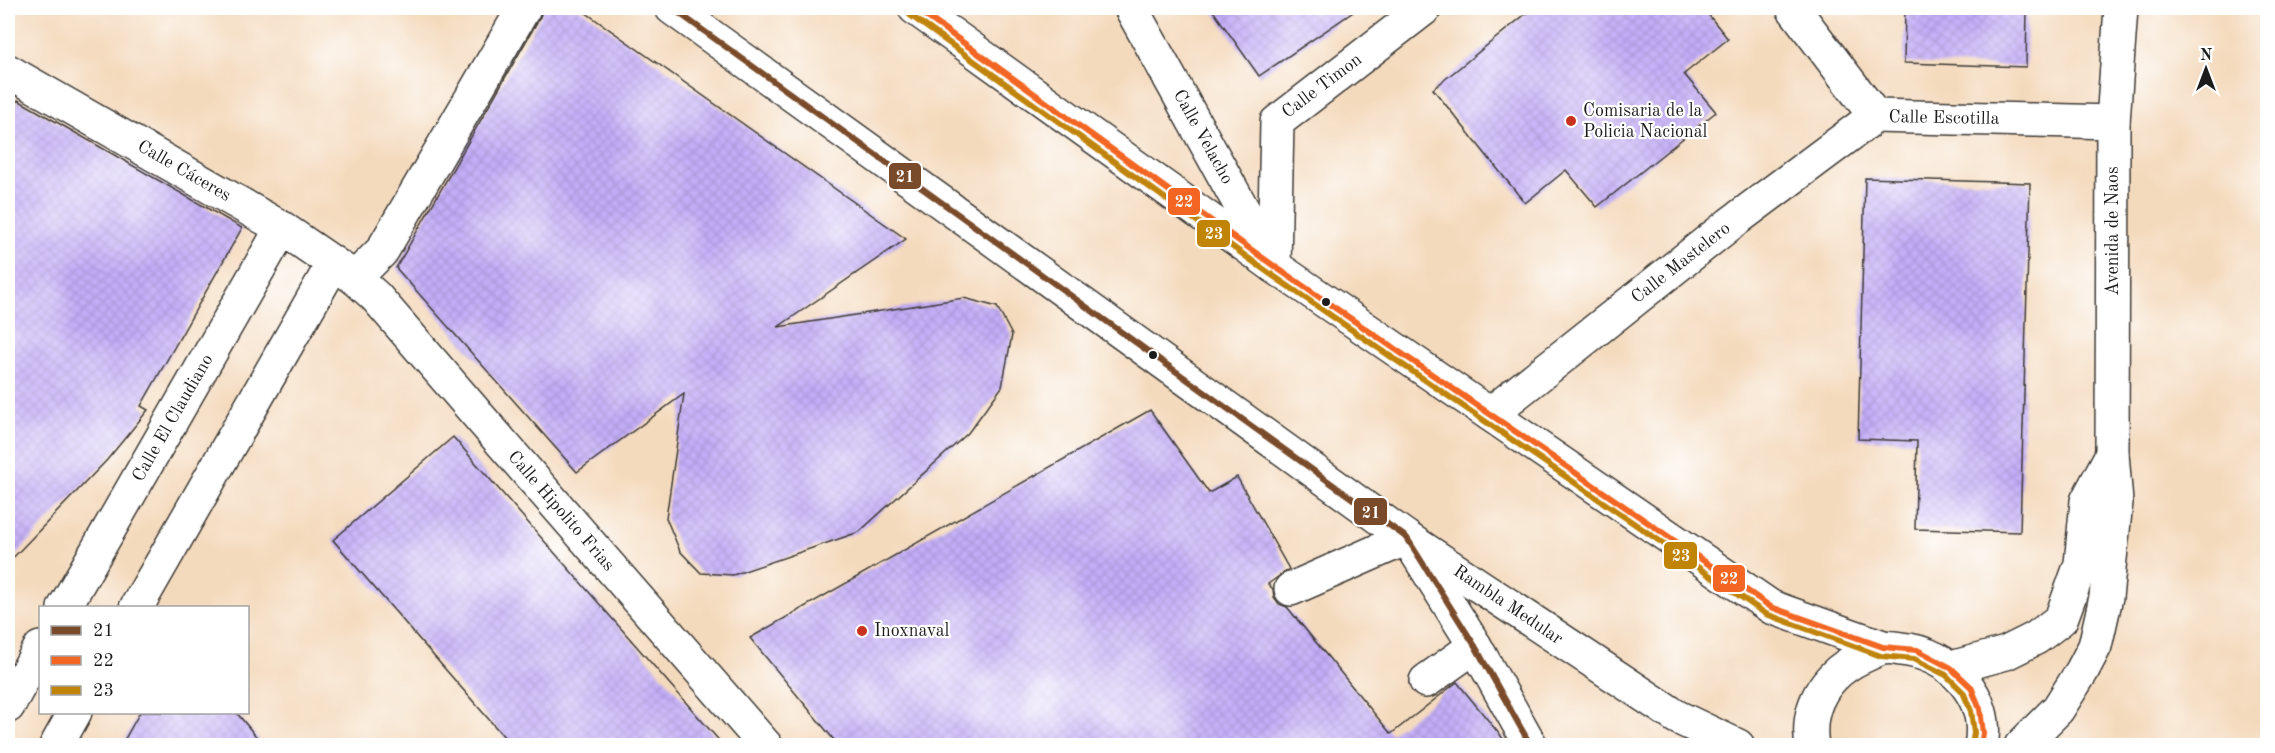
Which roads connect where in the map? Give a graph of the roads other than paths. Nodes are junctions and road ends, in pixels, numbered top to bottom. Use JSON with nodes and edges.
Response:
{"nodes":[{"id":1,"x":524,"y":8,"type":"edge"},
{"id":2,"x":672,"y":8,"type":"edge"},
{"id":3,"x":915,"y":8,"type":"edge"},
{"id":4,"x":1131,"y":8,"type":"edge"},
{"id":5,"x":1425,"y":8,"type":"edge"},
{"id":6,"x":1793,"y":8,"type":"edge"},
{"id":7,"x":2121,"y":8,"type":"edge"},
{"id":8,"x":8,"y":71,"type":"edge"},
{"id":9,"x":1875,"y":116,"type":"junction"},
{"id":10,"x":2113,"y":122,"type":"junction"},
{"id":11,"x":282,"y":228,"type":"junction"},
{"id":12,"x":1274,"y":266,"type":"junction"},
{"id":13,"x":344,"y":271,"type":"junction"},
{"id":14,"x":1490,"y":414,"type":"junction"},
{"id":15,"x":2112,"y":454,"type":"junction"},
{"id":16,"x":1407,"y":538,"type":"junction"},
{"id":17,"x":1291,"y":589,"type":"dead end"},
{"id":18,"x":65,"y":606,"type":"edge"},
{"id":19,"x":137,"y":606,"type":"edge"},
{"id":20,"x":1475,"y":646,"type":"junction"},
{"id":21,"x":1883,"y":648,"type":"junction"},
{"id":22,"x":39,"y":650,"type":"edge"},
{"id":23,"x":1951,"y":668,"type":"junction"},
{"id":24,"x":1426,"y":681,"type":"dead end"},
{"id":25,"x":8,"y":706,"type":"edge"},
{"id":26,"x":74,"y":714,"type":"edge"},
{"id":27,"x":56,"y":746,"type":"edge"},
{"id":28,"x":766,"y":746,"type":"edge"},
{"id":29,"x":1530,"y":746,"type":"edge"},
{"id":30,"x":1738,"y":746,"type":"edge"},
{"id":31,"x":1812,"y":746,"type":"edge"},
{"id":32,"x":1981,"y":746,"type":"edge"},
{"id":33,"x":2021,"y":746,"type":"edge"}],
"edges":[{"from":1,"to":13,"type":"main road"},
{"from":2,"to":16,"type":"main road","name":"Rambla Medular"},
{"from":3,"to":12,"type":"main road"},
{"from":4,"to":12,"type":"main road","name":"Calle Velacho"},
{"from":5,"to":12,"type":"main road","name":"Calle Timon"},
{"from":6,"to":9,"type":"main road","name":"Calle Escotilla"},
{"from":7,"to":10,"type":"main road","name":"Avenida de Naos"},
{"from":8,"to":11,"type":"main road","name":"Calle Cáceres"},
{"from":9,"to":10,"type":"main road","name":"Calle Escotilla"},
{"from":9,"to":14,"type":"main road","name":"Calle Mastelero"},
{"from":10,"to":15,"type":"main road","name":"Avenida de Naos"},
{"from":11,"to":13,"type":"main road","name":"Calle Cáceres"},
{"from":11,"to":18,"type":"main road","name":"Calle El Claudiano"},
{"from":12,"to":14,"type":"main road"},
{"from":13,"to":19,"type":"main road"},
{"from":13,"to":28,"type":"main road","name":"Calle Hipolito Frias"},
{"from":14,"to":21,"type":"main road"},
{"from":15,"to":23,"type":"main road","name":"Avenida de Naos"},
{"from":15,"to":33,"type":"main road","name":"Avenida de Naos"},
{"from":16,"to":17,"type":"main road"},
{"from":16,"to":20,"type":"main road"},
{"from":16,"to":30,"type":"main road","name":"Rambla Medular"},
{"from":20,"to":24,"type":"main road"},
{"from":20,"to":29,"type":"main road"},
{"from":21,"to":23,"type":"main road"},
{"from":21,"to":31,"type":"main road"},
{"from":22,"to":25,"type":"main road"},
{"from":23,"to":32,"type":"main road"},
{"from":26,"to":27,"type":"main road"}]}
